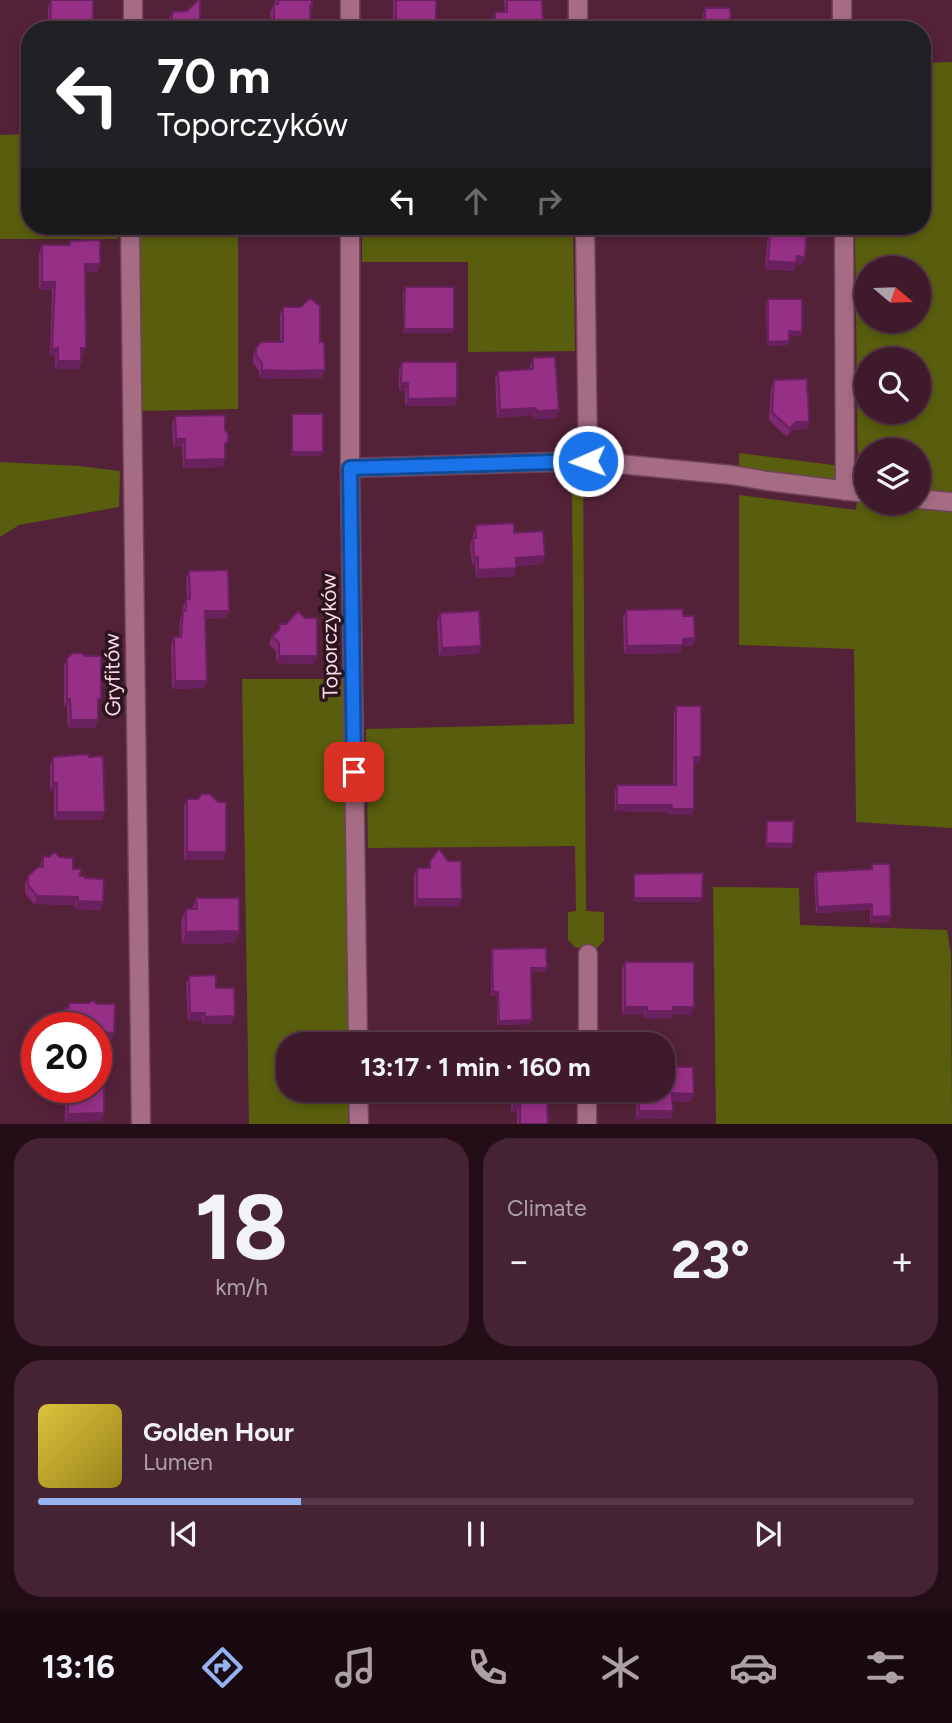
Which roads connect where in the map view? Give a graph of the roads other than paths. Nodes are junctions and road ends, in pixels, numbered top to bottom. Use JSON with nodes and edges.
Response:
{"nodes":[{"id":1,"x":133,"y":0,"type":"edge"},
{"id":2,"x":350,"y":0,"type":"edge"},
{"id":3,"x":578,"y":0,"type":"edge"},
{"id":4,"x":842,"y":0,"type":"edge"},
{"id":5,"x":133,"y":21,"type":"edge"},
{"id":6,"x":350,"y":21,"type":"edge"},
{"id":7,"x":578,"y":21,"type":"edge"},
{"id":8,"x":842,"y":21,"type":"edge"},
{"id":9,"x":130,"y":235,"type":"edge"},
{"id":10,"x":350,"y":235,"type":"edge"},
{"id":11,"x":585,"y":235,"type":"edge"},
{"id":12,"x":844,"y":235,"type":"edge"},
{"id":13,"x":588,"y":461,"type":"junction"},
{"id":14,"x":350,"y":468,"type":"junction"},
{"id":15,"x":845,"y":491,"type":"junction"},
{"id":16,"x":854,"y":492,"type":"edge"},
{"id":17,"x":931,"y":500,"type":"edge"},
{"id":18,"x":952,"y":502,"type":"edge"},
{"id":19,"x":588,"y":954,"type":"dead end"},
{"id":20,"x":358,"y":1032,"type":"edge"},
{"id":21,"x":588,"y":1032,"type":"edge"},
{"id":22,"x":358,"y":1102,"type":"edge"},
{"id":23,"x":587,"y":1102,"type":"edge"},
{"id":24,"x":141,"y":1124,"type":"edge"},
{"id":25,"x":359,"y":1124,"type":"edge"},
{"id":26,"x":587,"y":1124,"type":"edge"}],
"edges":[{"from":1,"to":5,"type":"street"},
{"from":2,"to":6,"type":"street"},
{"from":3,"to":7,"type":"street"},
{"from":4,"to":8,"type":"street"},
{"from":9,"to":24,"type":"street","name":"Gryfitów"},
{"from":10,"to":14,"type":"street","name":"Toporczyków"},
{"from":11,"to":13,"type":"street"},
{"from":12,"to":15,"type":"street"},
{"from":13,"to":14,"type":"street"},
{"from":13,"to":15,"type":"street"},
{"from":14,"to":20,"type":"street","name":"Toporczyków"},
{"from":15,"to":16,"type":"street"},
{"from":17,"to":18,"type":"street"},
{"from":19,"to":21,"type":"street"},
{"from":22,"to":25,"type":"street"},
{"from":23,"to":26,"type":"street"}]}
